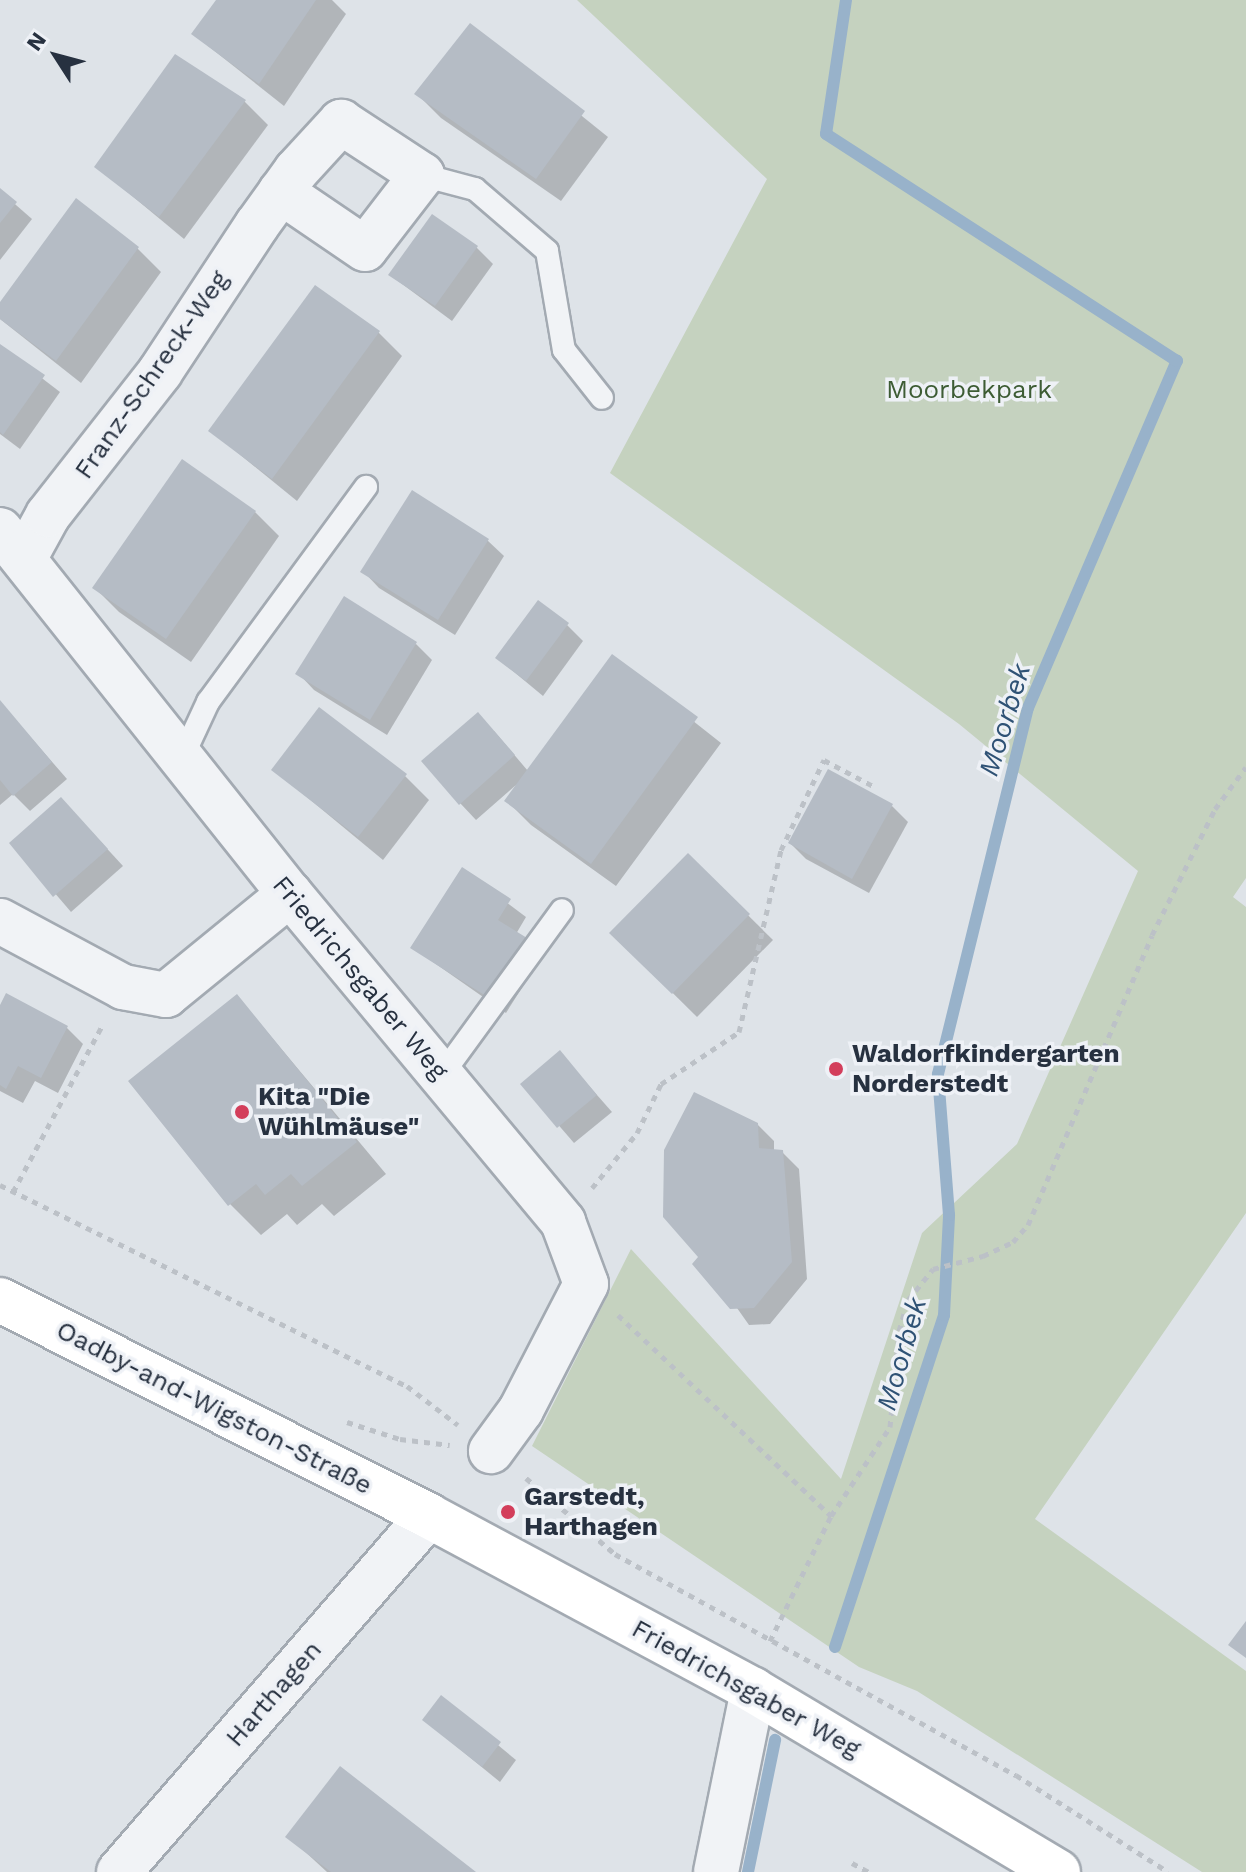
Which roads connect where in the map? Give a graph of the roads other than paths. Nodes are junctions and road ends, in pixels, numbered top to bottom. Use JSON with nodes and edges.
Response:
{"nodes":[{"id":1,"x":422,"y":175,"type":"junction"},
{"id":2,"x":281,"y":192,"type":"junction"},
{"id":3,"x":602,"y":398,"type":"dead end"},
{"id":4,"x":366,"y":487,"type":"dead end"},
{"id":5,"x":12,"y":544,"type":"edge"},
{"id":6,"x":182,"y":758,"type":"junction"},
{"id":7,"x":290,"y":894,"type":"junction"},
{"id":8,"x":562,"y":910,"type":"dead end"},
{"id":9,"x":0,"y":921,"type":"edge"},
{"id":10,"x":441,"y":1076,"type":"junction"},
{"id":11,"x":0,"y":1300,"type":"edge"},
{"id":12,"x":491,"y":1451,"type":"road end"},
{"id":13,"x":429,"y":1516,"type":"junction"},
{"id":14,"x":753,"y":1690,"type":"junction"},
{"id":15,"x":119,"y":1872,"type":"edge"},
{"id":16,"x":716,"y":1872,"type":"edge"},
{"id":17,"x":1058,"y":1872,"type":"edge"}],
"edges":[{"from":1,"to":2,"type":"street","name":"Franz-Schreck-Weg"},
{"from":1,"to":2,"type":"street"},
{"from":1,"to":3,"type":"lane"},
{"from":2,"to":5,"type":"street","name":"Franz-Schreck-Weg"},
{"from":4,"to":6,"type":"lane"},
{"from":5,"to":6,"type":"street","name":"Friedrichsgaber Weg"},
{"from":6,"to":7,"type":"street","name":"Friedrichsgaber Weg"},
{"from":7,"to":9,"type":"street"},
{"from":7,"to":10,"type":"street","name":"Friedrichsgaber Weg"},
{"from":8,"to":10,"type":"lane"},
{"from":10,"to":12,"type":"street","name":"Friedrichsgaber Weg"},
{"from":11,"to":13,"type":"main road","name":"Oadby-and-Wigston-Straße"},
{"from":13,"to":14,"type":"main road","name":"Friedrichsgaber Weg"},
{"from":13,"to":15,"type":"street","name":"Harthagen"},
{"from":14,"to":16,"type":"street"},
{"from":14,"to":17,"type":"main road","name":"Friedrichsgaber Weg"}]}
